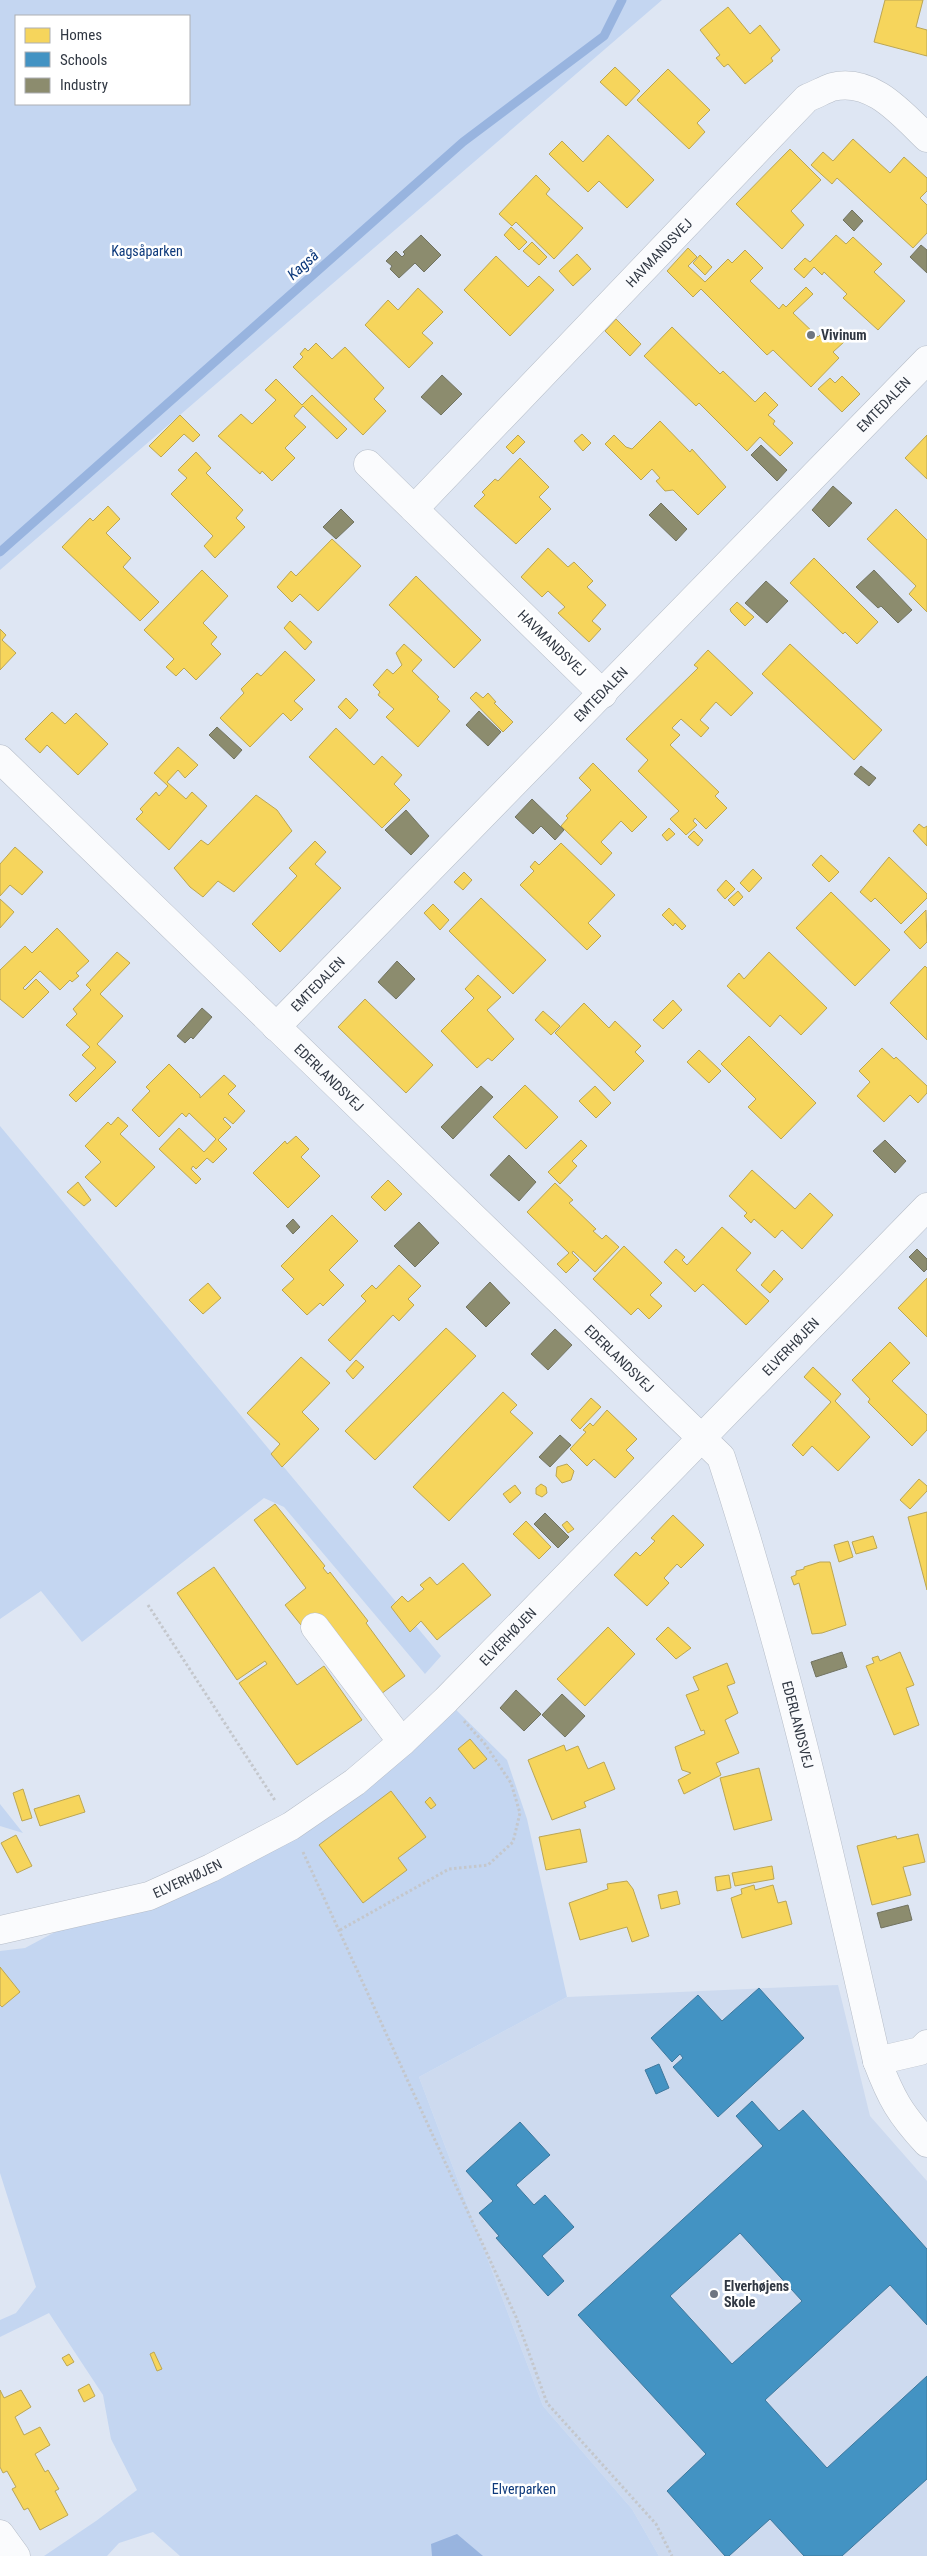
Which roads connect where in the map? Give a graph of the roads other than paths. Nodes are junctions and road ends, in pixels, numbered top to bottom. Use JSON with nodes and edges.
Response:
{"nodes":[{"id":1,"x":927,"y":138,"type":"edge"},
{"id":2,"x":926,"y":362,"type":"edge"},
{"id":3,"x":368,"y":464,"type":"dead end"},
{"id":4,"x":414,"y":510,"type":"junction"},
{"id":5,"x":603,"y":694,"type":"junction"},
{"id":6,"x":0,"y":759,"type":"edge"},
{"id":7,"x":276,"y":1027,"type":"junction"},
{"id":8,"x":927,"y":1207,"type":"edge"},
{"id":9,"x":701,"y":1437,"type":"junction"},
{"id":10,"x":315,"y":1627,"type":"dead end"},
{"id":11,"x":402,"y":1742,"type":"junction"},
{"id":12,"x":0,"y":1930,"type":"edge"},
{"id":13,"x":927,"y":2044,"type":"edge"},
{"id":14,"x":877,"y":2061,"type":"junction"},
{"id":15,"x":927,"y":2143,"type":"edge"},
{"id":16,"x":0,"y":2534,"type":"edge"},
{"id":17,"x":16,"y":2556,"type":"edge"}],
"edges":[{"from":1,"to":4,"type":"street","name":"HAVMANDSVEJ"},
{"from":2,"to":5,"type":"street","name":"EMTEDALEN"},
{"from":3,"to":4,"type":"street","name":"HAVMANDSVEJ"},
{"from":4,"to":5,"type":"street","name":"HAVMANDSVEJ"},
{"from":5,"to":7,"type":"street","name":"EMTEDALEN"},
{"from":6,"to":7,"type":"street","name":"EDERLANDSVEJ"},
{"from":7,"to":9,"type":"street","name":"EDERLANDSVEJ"},
{"from":8,"to":9,"type":"street","name":"ELVERHØJEN"},
{"from":9,"to":11,"type":"street","name":"ELVERHØJEN"},
{"from":9,"to":14,"type":"street","name":"EDERLANDSVEJ"},
{"from":10,"to":11,"type":"street"},
{"from":11,"to":12,"type":"street","name":"ELVERHØJEN"},
{"from":13,"to":14,"type":"street"},
{"from":14,"to":15,"type":"street","name":"EDERLANDSVEJ"},
{"from":16,"to":17,"type":"street"}]}
